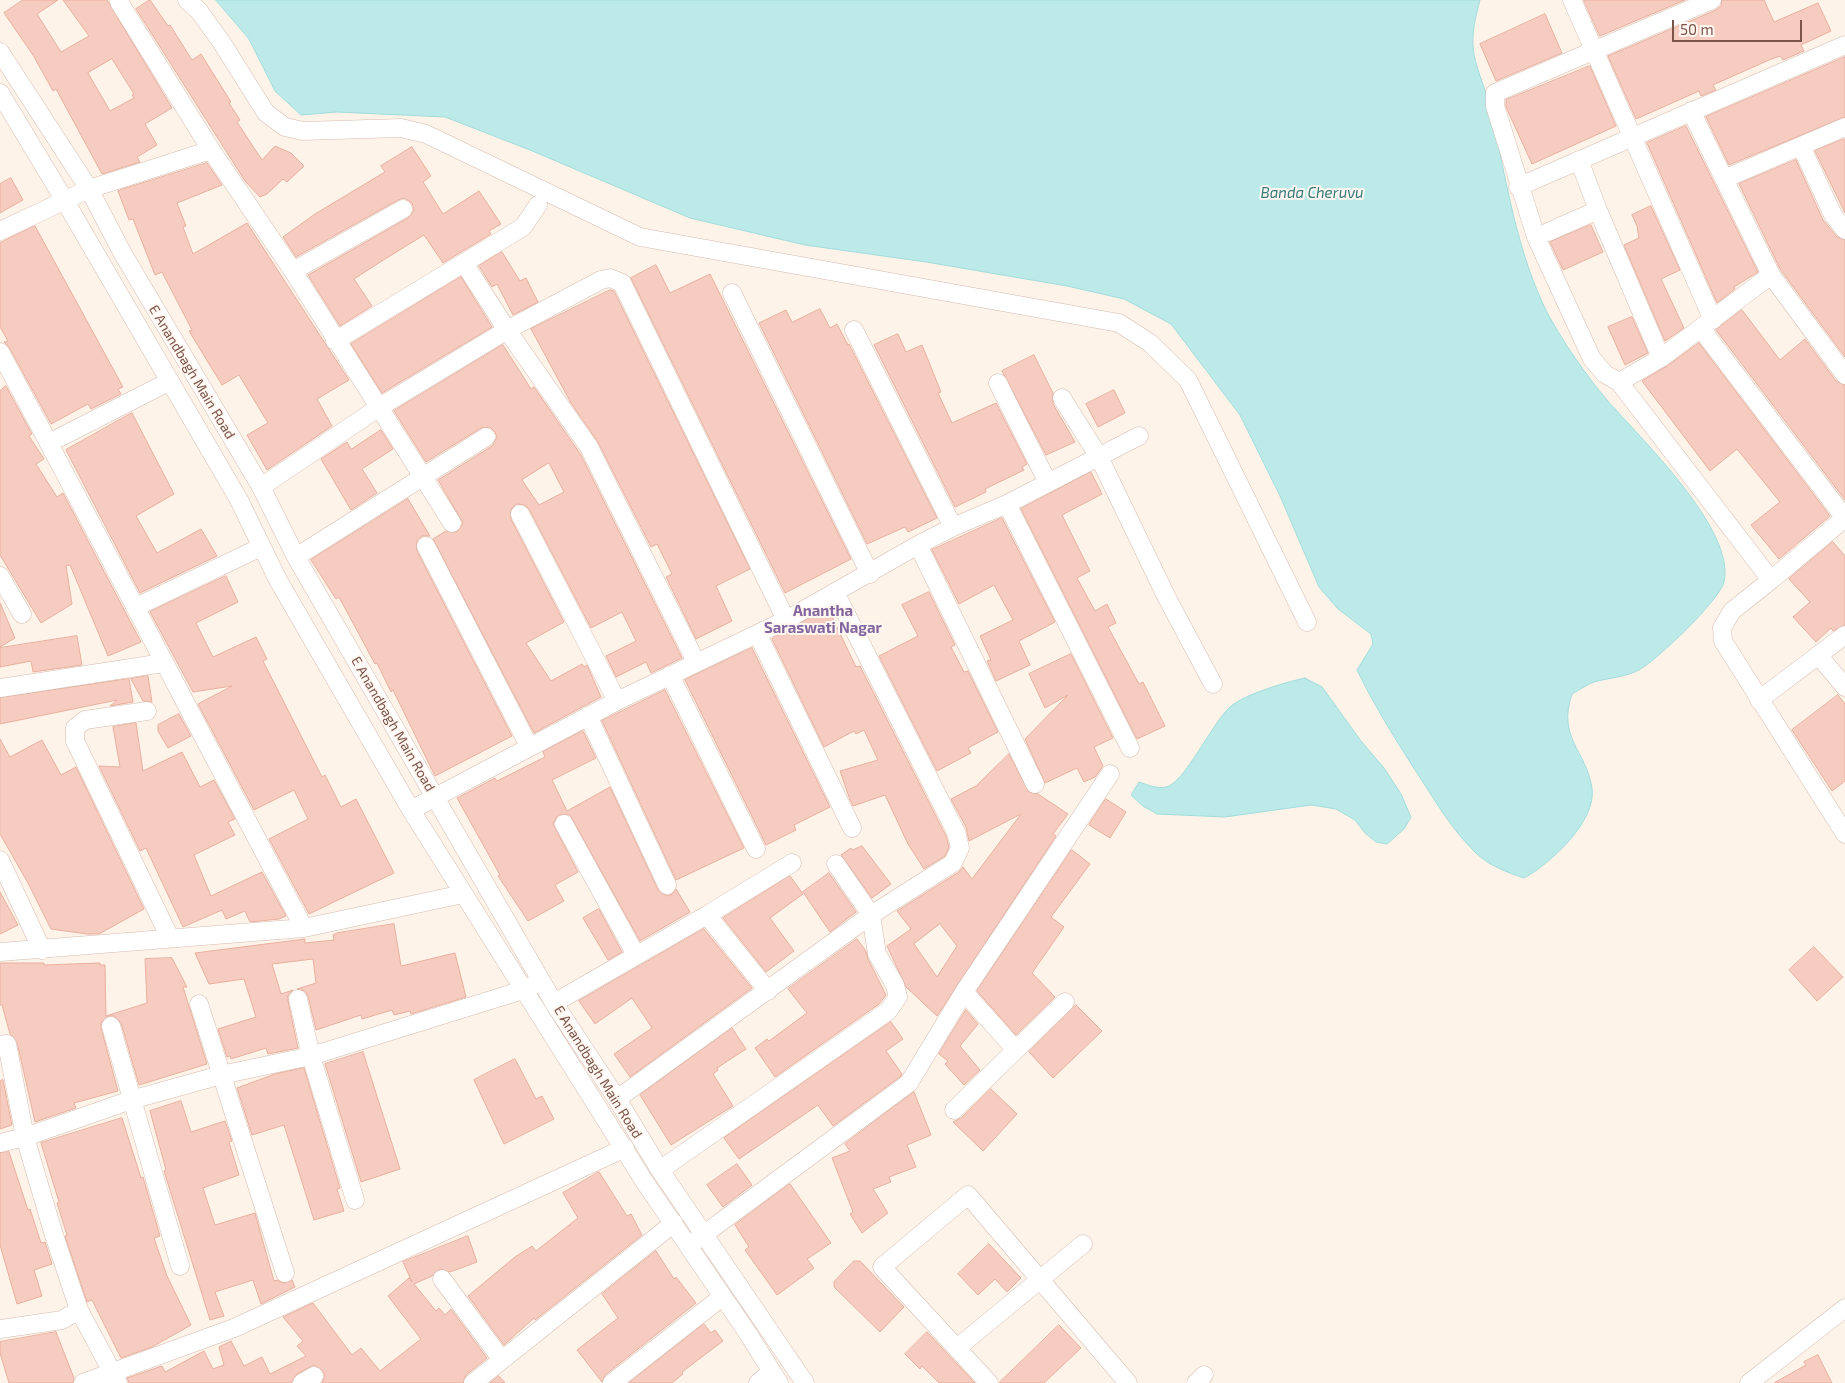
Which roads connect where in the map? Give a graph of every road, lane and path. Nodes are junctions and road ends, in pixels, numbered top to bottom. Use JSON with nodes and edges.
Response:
{"nodes":[{"id":1,"x":187,"y":0,"type":"edge"},
{"id":2,"x":1572,"y":0,"type":"edge"},
{"id":3,"x":1712,"y":0,"type":"edge"},
{"id":4,"x":119,"y":2,"type":"dead end"},
{"id":5,"x":1845,"y":45,"type":"edge"},
{"id":6,"x":1596,"y":51,"type":"junction"},
{"id":7,"x":0,"y":52,"type":"edge"},
{"id":8,"x":0,"y":93,"type":"edge"},
{"id":9,"x":1691,"y":111,"type":"junction"},
{"id":10,"x":1845,"y":127,"type":"edge"},
{"id":11,"x":1632,"y":137,"type":"junction"},
{"id":12,"x":1802,"y":148,"type":"junction"},
{"id":13,"x":211,"y":150,"type":"junction"},
{"id":14,"x":1579,"y":160,"type":"junction"},
{"id":15,"x":1724,"y":180,"type":"junction"},
{"id":16,"x":1518,"y":187,"type":"junction"},
{"id":17,"x":89,"y":189,"type":"junction"},
{"id":18,"x":65,"y":201,"type":"junction"},
{"id":19,"x":538,"y":205,"type":"dead end"},
{"id":20,"x":403,"y":209,"type":"dead end"},
{"id":21,"x":1598,"y":210,"type":"junction"},
{"id":22,"x":1845,"y":230,"type":"edge"},
{"id":23,"x":0,"y":231,"type":"edge"},
{"id":24,"x":1548,"y":232,"type":"dead end"},
{"id":25,"x":464,"y":264,"type":"junction"},
{"id":26,"x":293,"y":271,"type":"junction"},
{"id":27,"x":1771,"y":275,"type":"junction"},
{"id":28,"x":732,"y":293,"type":"dead end"},
{"id":29,"x":1707,"y":325,"type":"junction"},
{"id":30,"x":507,"y":330,"type":"junction"},
{"id":31,"x":854,"y":330,"type":"dead end"},
{"id":32,"x":336,"y":341,"type":"junction"},
{"id":33,"x":0,"y":352,"type":"edge"},
{"id":34,"x":1662,"y":358,"type":"junction"},
{"id":35,"x":1845,"y":375,"type":"edge"},
{"id":36,"x":170,"y":381,"type":"junction"},
{"id":37,"x":1619,"y":382,"type":"junction"},
{"id":38,"x":998,"y":383,"type":"dead end"},
{"id":39,"x":1062,"y":398,"type":"dead end"},
{"id":40,"x":378,"y":408,"type":"junction"},
{"id":41,"x":1139,"y":436,"type":"dead end"},
{"id":42,"x":486,"y":437,"type":"dead end"},
{"id":43,"x":49,"y":443,"type":"junction"},
{"id":44,"x":1099,"y":457,"type":"junction"},
{"id":45,"x":423,"y":478,"type":"junction"},
{"id":46,"x":1048,"y":483,"type":"junction"},
{"id":47,"x":261,"y":487,"type":"junction"},
{"id":48,"x":1007,"y":504,"type":"junction"},
{"id":49,"x":520,"y":514,"type":"dead end"},
{"id":50,"x":1845,"y":518,"type":"edge"},
{"id":51,"x":452,"y":524,"type":"dead end"},
{"id":52,"x":953,"y":527,"type":"junction"},
{"id":53,"x":918,"y":545,"type":"junction"},
{"id":54,"x":426,"y":546,"type":"dead end"},
{"id":55,"x":261,"y":547,"type":"junction"},
{"id":56,"x":296,"y":557,"type":"junction"},
{"id":57,"x":870,"y":574,"type":"junction"},
{"id":58,"x":0,"y":576,"type":"edge"},
{"id":59,"x":1771,"y":580,"type":"junction"},
{"id":60,"x":835,"y":592,"type":"junction"},
{"id":61,"x":136,"y":607,"type":"junction"},
{"id":62,"x":22,"y":614,"type":"dead end"},
{"id":63,"x":786,"y":620,"type":"junction"},
{"id":64,"x":1307,"y":622,"type":"dead end"},
{"id":65,"x":758,"y":635,"type":"junction"},
{"id":66,"x":1845,"y":635,"type":"edge"},
{"id":67,"x":1818,"y":655,"type":"junction"},
{"id":68,"x":696,"y":662,"type":"junction"},
{"id":69,"x":163,"y":663,"type":"junction"},
{"id":70,"x":670,"y":675,"type":"junction"},
{"id":71,"x":1214,"y":684,"type":"dead end"},
{"id":72,"x":1845,"y":687,"type":"edge"},
{"id":73,"x":0,"y":688,"type":"edge"},
{"id":74,"x":1759,"y":700,"type":"junction"},
{"id":75,"x":617,"y":701,"type":"junction"},
{"id":76,"x":148,"y":712,"type":"dead end"},
{"id":77,"x":588,"y":716,"type":"junction"},
{"id":78,"x":529,"y":746,"type":"junction"},
{"id":79,"x":1130,"y":748,"type":"dead end"},
{"id":80,"x":1110,"y":774,"type":"dead end"},
{"id":81,"x":1035,"y":784,"type":"dead end"},
{"id":82,"x":435,"y":797,"type":"junction"},
{"id":83,"x":411,"y":810,"type":"junction"},
{"id":84,"x":564,"y":824,"type":"dead end"},
{"id":85,"x":852,"y":828,"type":"dead end"},
{"id":86,"x":1845,"y":834,"type":"edge"},
{"id":87,"x":756,"y":848,"type":"dead end"},
{"id":88,"x":0,"y":860,"type":"edge"},
{"id":89,"x":792,"y":863,"type":"dead end"},
{"id":90,"x":836,"y":864,"type":"dead end"},
{"id":91,"x":667,"y":885,"type":"dead end"},
{"id":92,"x":463,"y":894,"type":"junction"},
{"id":93,"x":707,"y":915,"type":"junction"},
{"id":94,"x":871,"y":915,"type":"junction"},
{"id":95,"x":304,"y":928,"type":"junction"},
{"id":96,"x":170,"y":938,"type":"junction"},
{"id":97,"x":42,"y":950,"type":"junction"},
{"id":98,"x":0,"y":952,"type":"edge"},
{"id":99,"x":636,"y":955,"type":"junction"},
{"id":100,"x":542,"y":980,"type":"junction"},
{"id":101,"x":523,"y":990,"type":"junction"},
{"id":102,"x":768,"y":991,"type":"junction"},
{"id":103,"x":964,"y":992,"type":"junction"},
{"id":104,"x":298,"y":999,"type":"dead end"},
{"id":105,"x":1064,"y":1002,"type":"dead end"},
{"id":106,"x":554,"y":1003,"type":"junction"},
{"id":107,"x":199,"y":1004,"type":"dead end"},
{"id":108,"x":111,"y":1026,"type":"dead end"},
{"id":109,"x":0,"y":1046,"type":"edge"},
{"id":110,"x":1016,"y":1050,"type":"junction"},
{"id":111,"x":311,"y":1056,"type":"junction"},
{"id":112,"x":221,"y":1075,"type":"junction"},
{"id":113,"x":617,"y":1099,"type":"junction"},
{"id":114,"x":131,"y":1100,"type":"junction"},
{"id":115,"x":954,"y":1110,"type":"dead end"},
{"id":116,"x":25,"y":1137,"type":"junction"},
{"id":117,"x":0,"y":1143,"type":"edge"},
{"id":118,"x":625,"y":1148,"type":"junction"},
{"id":119,"x":660,"y":1170,"type":"junction"},
{"id":120,"x":355,"y":1200,"type":"dead end"},
{"id":121,"x":674,"y":1223,"type":"junction"},
{"id":122,"x":704,"y":1234,"type":"junction"},
{"id":123,"x":689,"y":1244,"type":"junction"},
{"id":124,"x":1083,"y":1244,"type":"dead end"},
{"id":125,"x":180,"y":1266,"type":"dead end"},
{"id":126,"x":285,"y":1273,"type":"dead end"},
{"id":127,"x":1040,"y":1278,"type":"junction"},
{"id":128,"x":442,"y":1279,"type":"dead end"},
{"id":129,"x":722,"y":1297,"type":"junction"},
{"id":130,"x":1845,"y":1308,"type":"edge"},
{"id":131,"x":79,"y":1310,"type":"junction"},
{"id":132,"x":0,"y":1329,"type":"edge"},
{"id":133,"x":957,"y":1348,"type":"junction"},
{"id":134,"x":502,"y":1360,"type":"junction"},
{"id":135,"x":116,"y":1378,"type":"edge"},
{"id":136,"x":769,"y":1379,"type":"edge"},
{"id":137,"x":1758,"y":1380,"type":"edge"},
{"id":138,"x":83,"y":1383,"type":"edge"},
{"id":139,"x":473,"y":1383,"type":"edge"},
{"id":140,"x":612,"y":1383,"type":"edge"},
{"id":141,"x":805,"y":1383,"type":"edge"},
{"id":142,"x":988,"y":1383,"type":"edge"},
{"id":143,"x":1128,"y":1383,"type":"edge"}],
"edges":[{"from":1,"to":64,"type":"street"},
{"from":2,"to":6,"type":"street"},
{"from":3,"to":6,"type":"street"},
{"from":4,"to":13,"type":"street"},
{"from":5,"to":9,"type":"street"},
{"from":6,"to":11,"type":"street"},
{"from":6,"to":16,"type":"street"},
{"from":7,"to":17,"type":"street","name":"E Anandbagh Main Road"},
{"from":8,"to":18,"type":"street","name":"E Anandbagh Main Road"},
{"from":9,"to":11,"type":"street"},
{"from":9,"to":15,"type":"street"},
{"from":10,"to":12,"type":"street"},
{"from":11,"to":14,"type":"street"},
{"from":11,"to":29,"type":"street"},
{"from":12,"to":15,"type":"street"},
{"from":12,"to":22,"type":"street"},
{"from":13,"to":17,"type":"street"},
{"from":13,"to":26,"type":"street"},
{"from":14,"to":16,"type":"street"},
{"from":14,"to":21,"type":"street"},
{"from":15,"to":27,"type":"street"},
{"from":16,"to":37,"type":"street"},
{"from":17,"to":18,"type":"street"},
{"from":17,"to":47,"type":"street","name":"E Anandbagh Main Road"},
{"from":18,"to":23,"type":"street"},
{"from":18,"to":36,"type":"street","name":"E Anandbagh Main Road"},
{"from":19,"to":25,"type":"street"},
{"from":20,"to":26,"type":"street"},
{"from":21,"to":24,"type":"street"},
{"from":21,"to":34,"type":"street"},
{"from":25,"to":30,"type":"street"},
{"from":25,"to":32,"type":"street"},
{"from":26,"to":32,"type":"street"},
{"from":27,"to":29,"type":"street"},
{"from":27,"to":35,"type":"street"},
{"from":28,"to":57,"type":"street"},
{"from":29,"to":34,"type":"street"},
{"from":29,"to":50,"type":"street"},
{"from":30,"to":40,"type":"street"},
{"from":30,"to":63,"type":"street"},
{"from":30,"to":68,"type":"street"},
{"from":31,"to":52,"type":"street"},
{"from":32,"to":40,"type":"street"},
{"from":33,"to":43,"type":"street"},
{"from":34,"to":37,"type":"street"},
{"from":36,"to":43,"type":"street"},
{"from":36,"to":55,"type":"street","name":"E Anandbagh Main Road"},
{"from":37,"to":59,"type":"street"},
{"from":38,"to":46,"type":"street"},
{"from":39,"to":44,"type":"street"},
{"from":40,"to":45,"type":"street"},
{"from":40,"to":47,"type":"street"},
{"from":41,"to":44,"type":"street"},
{"from":42,"to":45,"type":"street"},
{"from":43,"to":61,"type":"street"},
{"from":44,"to":46,"type":"street"},
{"from":44,"to":71,"type":"street"},
{"from":45,"to":51,"type":"street"},
{"from":45,"to":56,"type":"street"},
{"from":46,"to":48,"type":"street"},
{"from":47,"to":56,"type":"street","name":"E Anandbagh Main Road"},
{"from":48,"to":52,"type":"street"},
{"from":48,"to":79,"type":"street"},
{"from":49,"to":75,"type":"street"},
{"from":50,"to":59,"type":"street"},
{"from":52,"to":53,"type":"street"},
{"from":53,"to":57,"type":"street"},
{"from":53,"to":81,"type":"street"},
{"from":54,"to":78,"type":"street"},
{"from":55,"to":61,"type":"street"},
{"from":55,"to":83,"type":"street","name":"E Anandbagh Main Road"},
{"from":56,"to":82,"type":"street","name":"E Anandbagh Main Road"},
{"from":57,"to":60,"type":"street"},
{"from":58,"to":62,"type":"street"},
{"from":59,"to":74,"type":"street"},
{"from":60,"to":63,"type":"street"},
{"from":60,"to":94,"type":"street"},
{"from":61,"to":69,"type":"street"},
{"from":63,"to":65,"type":"street"},
{"from":65,"to":68,"type":"street"},
{"from":65,"to":85,"type":"street"},
{"from":66,"to":67,"type":"street"},
{"from":67,"to":72,"type":"street"},
{"from":67,"to":74,"type":"street"},
{"from":68,"to":70,"type":"street"},
{"from":69,"to":73,"type":"street"},
{"from":69,"to":95,"type":"street"},
{"from":70,"to":75,"type":"street"},
{"from":70,"to":87,"type":"street"},
{"from":74,"to":86,"type":"street"},
{"from":75,"to":77,"type":"street"},
{"from":76,"to":96,"type":"street"},
{"from":77,"to":78,"type":"street"},
{"from":77,"to":91,"type":"street"},
{"from":78,"to":82,"type":"street"},
{"from":80,"to":103,"type":"street"},
{"from":82,"to":83,"type":"street"},
{"from":82,"to":100,"type":"street","name":"E Anandbagh Main Road"},
{"from":83,"to":92,"type":"street","name":"E Anandbagh Main Road"},
{"from":84,"to":99,"type":"street"},
{"from":88,"to":97,"type":"street"},
{"from":89,"to":93,"type":"street"},
{"from":90,"to":94,"type":"street"},
{"from":92,"to":95,"type":"street"},
{"from":92,"to":101,"type":"street","name":"E Anandbagh Main Road"},
{"from":93,"to":99,"type":"street"},
{"from":93,"to":102,"type":"street"},
{"from":94,"to":102,"type":"street"},
{"from":94,"to":119,"type":"street"},
{"from":95,"to":96,"type":"street"},
{"from":96,"to":97,"type":"street"},
{"from":97,"to":98,"type":"street"},
{"from":99,"to":106,"type":"street"},
{"from":100,"to":101,"type":"street"},
{"from":100,"to":106,"type":"street","name":"E Anandbagh Main Road"},
{"from":101,"to":111,"type":"street"},
{"from":101,"to":118,"type":"street","name":"E Anandbagh Main Road"},
{"from":102,"to":113,"type":"street"},
{"from":103,"to":110,"type":"street"},
{"from":103,"to":122,"type":"street"},
{"from":104,"to":111,"type":"street"},
{"from":105,"to":110,"type":"street"},
{"from":106,"to":113,"type":"street","name":"E Anandbagh Main Road"},
{"from":107,"to":112,"type":"street"},
{"from":108,"to":114,"type":"street"},
{"from":109,"to":116,"type":"street"},
{"from":110,"to":115,"type":"street"},
{"from":111,"to":112,"type":"street"},
{"from":111,"to":120,"type":"street"},
{"from":112,"to":114,"type":"street"},
{"from":112,"to":126,"type":"street"},
{"from":113,"to":119,"type":"street","name":"E Anandbagh Main Road"},
{"from":114,"to":116,"type":"street"},
{"from":114,"to":125,"type":"street"},
{"from":116,"to":117,"type":"street"},
{"from":116,"to":131,"type":"street"},
{"from":118,"to":121,"type":"street","name":"E Anandbagh Main Road"},
{"from":118,"to":135,"type":"street"},
{"from":119,"to":122,"type":"street","name":"E Anandbagh Main Road"},
{"from":121,"to":123,"type":"street","name":"E Anandbagh Main Road"},
{"from":121,"to":134,"type":"street"},
{"from":122,"to":123,"type":"street"},
{"from":122,"to":141,"type":"street","name":"E Anandbagh Main Road"},
{"from":123,"to":129,"type":"street","name":"E Anandbagh Main Road"},
{"from":124,"to":127,"type":"street"},
{"from":127,"to":133,"type":"street"},
{"from":127,"to":133,"type":"street"},
{"from":127,"to":143,"type":"street"},
{"from":128,"to":134,"type":"street"},
{"from":129,"to":136,"type":"street","name":"E Anandbagh Main Road"},
{"from":129,"to":140,"type":"street"},
{"from":130,"to":137,"type":"street"},
{"from":131,"to":132,"type":"street"},
{"from":131,"to":135,"type":"street"},
{"from":133,"to":142,"type":"street"},
{"from":134,"to":139,"type":"street"},
{"from":135,"to":138,"type":"street"}]}
